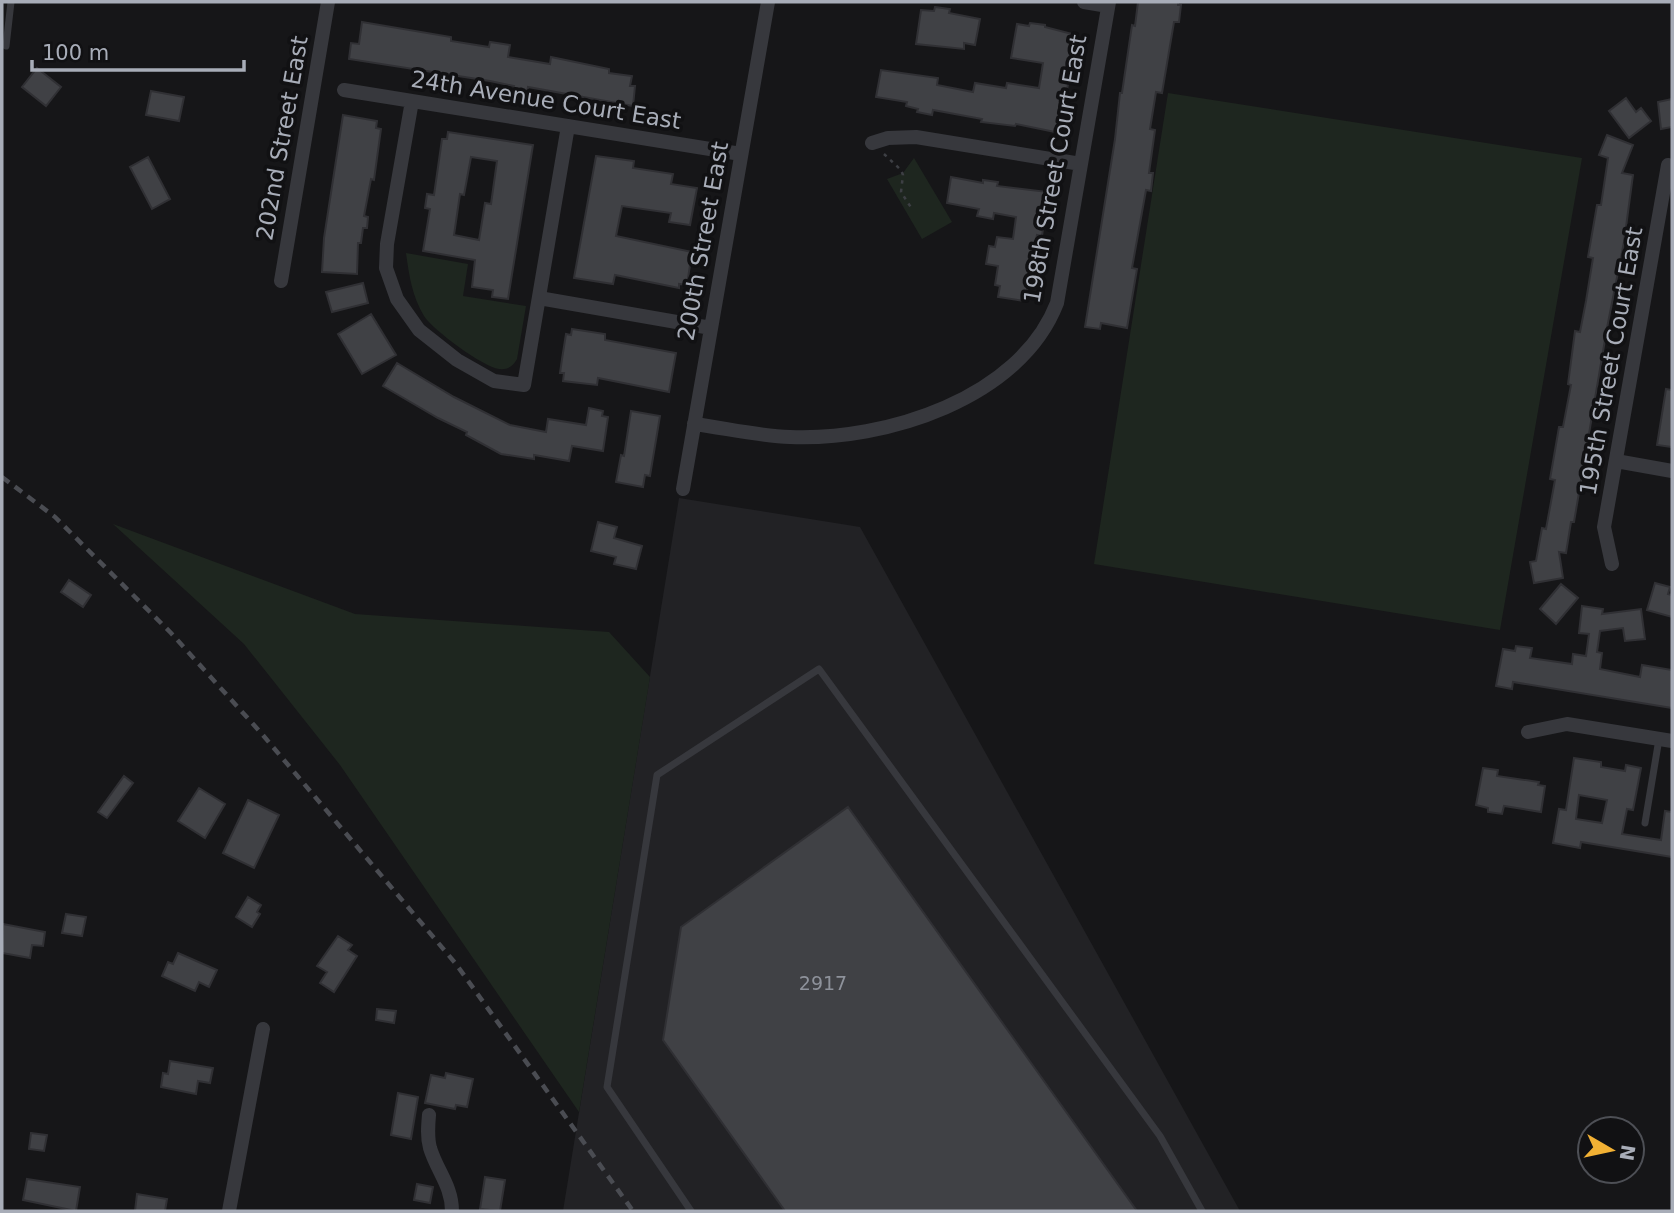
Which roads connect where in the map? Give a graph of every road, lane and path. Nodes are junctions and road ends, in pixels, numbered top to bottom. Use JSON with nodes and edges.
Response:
{"nodes":[{"id":1,"x":11,"y":2,"type":"edge"},
{"id":2,"x":328,"y":2,"type":"edge"},
{"id":3,"x":768,"y":2,"type":"edge"},
{"id":4,"x":1084,"y":2,"type":"edge"},
{"id":5,"x":1108,"y":4,"type":"edge"},
{"id":6,"x":6,"y":46,"type":"dead end"},
{"id":7,"x":344,"y":90,"type":"dead end"},
{"id":8,"x":412,"y":101,"type":"junction"},
{"id":9,"x":568,"y":126,"type":"junction"},
{"id":10,"x":872,"y":143,"type":"joint"},
{"id":11,"x":741,"y":154,"type":"junction"},
{"id":12,"x":1081,"y":164,"type":"junction"},
{"id":13,"x":1670,"y":166,"type":"edge"},
{"id":14,"x":912,"y":209,"type":"dead end"},
{"id":15,"x":281,"y":281,"type":"dead end"},
{"id":16,"x":539,"y":298,"type":"junction"},
{"id":17,"x":711,"y":328,"type":"junction"},
{"id":18,"x":694,"y":424,"type":"junction"},
{"id":19,"x":1616,"y":461,"type":"junction"},
{"id":20,"x":1672,"y":471,"type":"edge"},
{"id":21,"x":682,"y":489,"type":"dead end"},
{"id":22,"x":1612,"y":564,"type":"dead end"},
{"id":23,"x":1528,"y":733,"type":"dead end"},
{"id":24,"x":1666,"y":740,"type":"edge"},
{"id":25,"x":1645,"y":822,"type":"dead end"},
{"id":26,"x":263,"y":1029,"type":"dead end"},
{"id":27,"x":429,"y":1115,"type":"dead end"},
{"id":28,"x":229,"y":1211,"type":"edge"},
{"id":29,"x":452,"y":1211,"type":"edge"},
{"id":30,"x":691,"y":1211,"type":"edge"},
{"id":31,"x":1202,"y":1211,"type":"edge"}],
"edges":[{"from":1,"to":6,"type":"lane"},
{"from":2,"to":15,"type":"street","name":"202nd Street East"},
{"from":3,"to":11,"type":"street","name":"200th Street East"},
{"from":4,"to":5,"type":"street"},
{"from":5,"to":12,"type":"street","name":"198th Street Court East"},
{"from":7,"to":8,"type":"street","name":"24th Avenue Court East"},
{"from":8,"to":9,"type":"street","name":"24th Avenue Court East"},
{"from":8,"to":16,"type":"street"},
{"from":9,"to":11,"type":"street","name":"24th Avenue Court East"},
{"from":9,"to":16,"type":"street"},
{"from":10,"to":12,"type":"street"},
{"from":10,"to":14,"type":"path"},
{"from":11,"to":17,"type":"street","name":"200th Street East"},
{"from":12,"to":18,"type":"street","name":"198th Street Court East"},
{"from":13,"to":19,"type":"street","name":"195th Street Court East"},
{"from":16,"to":17,"type":"street"},
{"from":17,"to":18,"type":"street","name":"200th Street East"},
{"from":18,"to":21,"type":"street","name":"200th Street East"},
{"from":19,"to":20,"type":"street"},
{"from":19,"to":22,"type":"street","name":"195th Street Court East"},
{"from":23,"to":24,"type":"street"},
{"from":24,"to":25,"type":"lane"},
{"from":26,"to":28,"type":"street"},
{"from":27,"to":29,"type":"street"},
{"from":30,"to":31,"type":"lane"}]}
